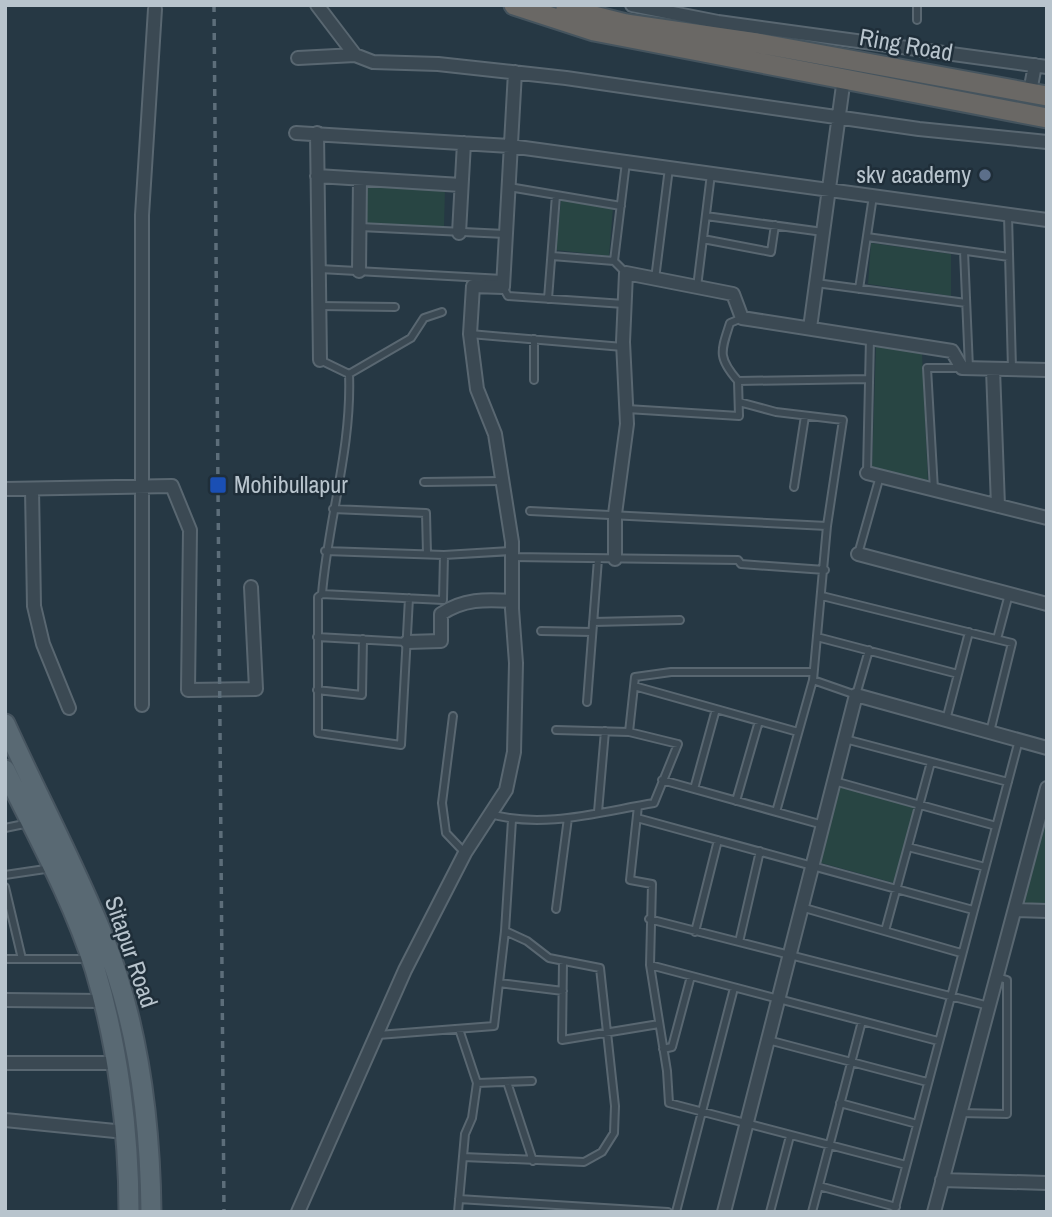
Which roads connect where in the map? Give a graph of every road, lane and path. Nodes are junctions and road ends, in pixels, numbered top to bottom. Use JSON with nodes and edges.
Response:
{"nodes":[{"id":1,"x":317,"y":5,"type":"edge"},
{"id":2,"x":514,"y":5,"type":"edge"},
{"id":3,"x":555,"y":5,"type":"edge"},
{"id":4,"x":632,"y":5,"type":"edge"},
{"id":5,"x":917,"y":5,"type":"edge"},
{"id":6,"x":155,"y":9,"type":"dead end"},
{"id":7,"x":917,"y":20,"type":"dead end"},
{"id":8,"x":718,"y":22,"type":"junction"},
{"id":9,"x":757,"y":43,"type":"junction"},
{"id":10,"x":355,"y":55,"type":"junction"},
{"id":11,"x":298,"y":58,"type":"dead end"},
{"id":12,"x":1041,"y":66,"type":"edge"},
{"id":13,"x":514,"y":72,"type":"junction"},
{"id":14,"x":844,"y":78,"type":"junction"},
{"id":15,"x":1038,"y":94,"type":"edge"},
{"id":16,"x":839,"y":117,"type":"junction"},
{"id":17,"x":1047,"y":118,"type":"edge"},
{"id":18,"x":296,"y":132,"type":"dead end"},
{"id":19,"x":317,"y":134,"type":"junction"},
{"id":20,"x":1047,"y":142,"type":"edge"},
{"id":21,"x":464,"y":143,"type":"junction"},
{"id":22,"x":510,"y":146,"type":"junction"},
{"id":23,"x":626,"y":162,"type":"junction"},
{"id":24,"x":669,"y":168,"type":"junction"},
{"id":25,"x":711,"y":174,"type":"junction"},
{"id":26,"x":317,"y":176,"type":"junction"},
{"id":27,"x":360,"y":179,"type":"junction"},
{"id":28,"x":461,"y":184,"type":"junction"},
{"id":29,"x":508,"y":187,"type":"junction"},
{"id":30,"x":828,"y":190,"type":"junction"},
{"id":31,"x":556,"y":195,"type":"junction"},
{"id":32,"x":873,"y":197,"type":"junction"},
{"id":33,"x":621,"y":206,"type":"junction"},
{"id":34,"x":1008,"y":215,"type":"junction"},
{"id":35,"x":706,"y":216,"type":"junction"},
{"id":36,"x":1047,"y":220,"type":"edge"},
{"id":37,"x":775,"y":225,"type":"junction"},
{"id":38,"x":360,"y":227,"type":"junction"},
{"id":39,"x":823,"y":232,"type":"junction"},
{"id":40,"x":459,"y":233,"type":"junction"},
{"id":41,"x":505,"y":234,"type":"junction"},
{"id":42,"x":867,"y":237,"type":"junction"},
{"id":43,"x":703,"y":239,"type":"junction"},
{"id":44,"x":964,"y":251,"type":"junction"},
{"id":45,"x":552,"y":256,"type":"junction"},
{"id":46,"x":1009,"y":257,"type":"junction"},
{"id":47,"x":614,"y":261,"type":"junction"},
{"id":48,"x":317,"y":269,"type":"junction"},
{"id":49,"x":359,"y":271,"type":"junction"},
{"id":50,"x":626,"y":273,"type":"junction"},
{"id":51,"x":655,"y":279,"type":"junction"},
{"id":52,"x":503,"y":283,"type":"junction"},
{"id":53,"x":816,"y":284,"type":"junction"},
{"id":54,"x":697,"y":287,"type":"junction"},
{"id":55,"x":859,"y":289,"type":"junction"},
{"id":56,"x":548,"y":299,"type":"junction"},
{"id":57,"x":966,"y":303,"type":"junction"},
{"id":58,"x":624,"y":304,"type":"junction"},
{"id":59,"x":318,"y":306,"type":"junction"},
{"id":60,"x":395,"y":307,"type":"dead end"},
{"id":61,"x":442,"y":312,"type":"dead end"},
{"id":62,"x":743,"y":318,"type":"junction"},
{"id":63,"x":810,"y":328,"type":"junction"},
{"id":64,"x":470,"y":334,"type":"junction"},
{"id":65,"x":870,"y":338,"type":"junction"},
{"id":66,"x":534,"y":339,"type":"junction"},
{"id":67,"x":623,"y":347,"type":"junction"},
{"id":68,"x":320,"y":359,"type":"joint"},
{"id":69,"x":966,"y":369,"type":"junction"},
{"id":70,"x":993,"y":369,"type":"junction"},
{"id":71,"x":1012,"y":369,"type":"junction"},
{"id":72,"x":1047,"y":370,"type":"edge"},
{"id":73,"x":349,"y":374,"type":"junction"},
{"id":74,"x":869,"y":379,"type":"junction"},
{"id":75,"x":534,"y":380,"type":"dead end"},
{"id":76,"x":738,"y":381,"type":"junction"},
{"id":77,"x":739,"y":402,"type":"junction"},
{"id":78,"x":626,"y":409,"type":"junction"},
{"id":79,"x":805,"y":416,"type":"junction"},
{"id":80,"x":873,"y":475,"type":"junction"},
{"id":81,"x":501,"y":481,"type":"junction"},
{"id":82,"x":424,"y":482,"type":"dead end"},
{"id":83,"x":140,"y":486,"type":"junction"},
{"id":84,"x":794,"y":487,"type":"dead end"},
{"id":85,"x":32,"y":488,"type":"junction"},
{"id":86,"x":5,"y":489,"type":"edge"},
{"id":87,"x":934,"y":490,"type":"junction"},
{"id":88,"x":998,"y":506,"type":"junction"},
{"id":89,"x":333,"y":509,"type":"junction"},
{"id":90,"x":530,"y":511,"type":"dead end"},
{"id":91,"x":615,"y":514,"type":"junction"},
{"id":92,"x":1047,"y":518,"type":"edge"},
{"id":93,"x":827,"y":526,"type":"junction"},
{"id":94,"x":325,"y":551,"type":"junction"},
{"id":95,"x":427,"y":554,"type":"junction"},
{"id":96,"x":512,"y":554,"type":"junction"},
{"id":97,"x":858,"y":554,"type":"joint"},
{"id":98,"x":444,"y":555,"type":"junction"},
{"id":99,"x":598,"y":559,"type":"junction"},
{"id":100,"x":615,"y":559,"type":"junction"},
{"id":101,"x":825,"y":570,"type":"junction"},
{"id":102,"x":251,"y":587,"type":"dead end"},
{"id":103,"x":321,"y":594,"type":"junction"},
{"id":104,"x":1009,"y":594,"type":"junction"},
{"id":105,"x":822,"y":596,"type":"junction"},
{"id":106,"x":409,"y":598,"type":"junction"},
{"id":107,"x":512,"y":601,"type":"junction"},
{"id":108,"x":1047,"y":604,"type":"edge"},
{"id":109,"x":680,"y":620,"type":"dead end"},
{"id":110,"x":593,"y":622,"type":"junction"},
{"id":111,"x":541,"y":631,"type":"dead end"},
{"id":112,"x":592,"y":632,"type":"junction"},
{"id":113,"x":969,"y":632,"type":"junction"},
{"id":114,"x":317,"y":637,"type":"junction"},
{"id":115,"x":817,"y":637,"type":"junction"},
{"id":116,"x":363,"y":639,"type":"junction"},
{"id":117,"x":997,"y":639,"type":"junction"},
{"id":118,"x":407,"y":642,"type":"junction"},
{"id":119,"x":869,"y":650,"type":"junction"},
{"id":120,"x":958,"y":674,"type":"junction"},
{"id":121,"x":813,"y":676,"type":"junction"},
{"id":122,"x":634,"y":686,"type":"junction"},
{"id":123,"x":317,"y":690,"type":"junction"},
{"id":124,"x":856,"y":695,"type":"junction"},
{"id":125,"x":587,"y":702,"type":"dead end"},
{"id":126,"x":142,"y":705,"type":"dead end"},
{"id":127,"x":69,"y":708,"type":"dead end"},
{"id":128,"x":716,"y":709,"type":"junction"},
{"id":129,"x":453,"y":716,"type":"dead end"},
{"id":130,"x":946,"y":720,"type":"junction"},
{"id":131,"x":759,"y":722,"type":"junction"},
{"id":132,"x":5,"y":724,"type":"edge"},
{"id":133,"x":556,"y":730,"type":"dead end"},
{"id":134,"x":605,"y":731,"type":"junction"},
{"id":135,"x":629,"y":732,"type":"junction"},
{"id":136,"x":990,"y":732,"type":"junction"},
{"id":137,"x":798,"y":733,"type":"junction"},
{"id":138,"x":845,"y":739,"type":"junction"},
{"id":139,"x":1020,"y":740,"type":"junction"},
{"id":140,"x":1047,"y":748,"type":"edge"},
{"id":141,"x":931,"y":762,"type":"junction"},
{"id":142,"x":5,"y":770,"type":"edge"},
{"id":143,"x":662,"y":780,"type":"junction"},
{"id":144,"x":834,"y":781,"type":"junction"},
{"id":145,"x":1008,"y":782,"type":"junction"},
{"id":146,"x":1047,"y":788,"type":"edge"},
{"id":147,"x":694,"y":789,"type":"junction"},
{"id":148,"x":736,"y":801,"type":"junction"},
{"id":149,"x":919,"y":804,"type":"junction"},
{"id":150,"x":638,"y":806,"type":"junction"},
{"id":151,"x":598,"y":812,"type":"junction"},
{"id":152,"x":776,"y":812,"type":"junction"},
{"id":153,"x":490,"y":814,"type":"junction"},
{"id":154,"x":568,"y":818,"type":"junction"},
{"id":155,"x":636,"y":818,"type":"junction"},
{"id":156,"x":512,"y":820,"type":"junction"},
{"id":157,"x":31,"y":822,"type":"junction"},
{"id":158,"x":823,"y":825,"type":"junction"},
{"id":159,"x":996,"y":826,"type":"junction"},
{"id":160,"x":5,"y":828,"type":"edge"},
{"id":161,"x":718,"y":840,"type":"junction"},
{"id":162,"x":908,"y":847,"type":"junction"},
{"id":163,"x":760,"y":851,"type":"junction"},
{"id":164,"x":465,"y":853,"type":"junction"},
{"id":165,"x":812,"y":865,"type":"junction"},
{"id":166,"x":985,"y":867,"type":"junction"},
{"id":167,"x":53,"y":868,"type":"junction"},
{"id":168,"x":5,"y":875,"type":"edge"},
{"id":169,"x":5,"y":887,"type":"edge"},
{"id":170,"x":897,"y":889,"type":"junction"},
{"id":171,"x":802,"y":908,"type":"junction"},
{"id":172,"x":556,"y":909,"type":"dead end"},
{"id":173,"x":973,"y":910,"type":"junction"},
{"id":174,"x":1015,"y":910,"type":"junction"},
{"id":175,"x":1047,"y":911,"type":"edge"},
{"id":176,"x":649,"y":919,"type":"junction"},
{"id":177,"x":505,"y":931,"type":"junction"},
{"id":178,"x":885,"y":931,"type":"junction"},
{"id":179,"x":695,"y":932,"type":"junction"},
{"id":180,"x":739,"y":942,"type":"junction"},
{"id":181,"x":961,"y":953,"type":"junction"},
{"id":182,"x":789,"y":957,"type":"junction"},
{"id":183,"x":22,"y":959,"type":"junction"},
{"id":184,"x":91,"y":959,"type":"junction"},
{"id":185,"x":5,"y":960,"type":"edge"},
{"id":186,"x":563,"y":961,"type":"junction"},
{"id":187,"x":650,"y":965,"type":"junction"},
{"id":188,"x":691,"y":976,"type":"junction"},
{"id":189,"x":997,"y":977,"type":"junction"},
{"id":190,"x":499,"y":983,"type":"junction"},
{"id":191,"x":734,"y":988,"type":"junction"},
{"id":192,"x":563,"y":991,"type":"junction"},
{"id":193,"x":949,"y":996,"type":"junction"},
{"id":194,"x":5,"y":1000,"type":"edge"},
{"id":195,"x":778,"y":1000,"type":"junction"},
{"id":196,"x":102,"y":1001,"type":"junction"},
{"id":197,"x":989,"y":1006,"type":"junction"},
{"id":198,"x":862,"y":1021,"type":"junction"},
{"id":199,"x":659,"y":1024,"type":"junction"},
{"id":200,"x":459,"y":1029,"type":"junction"},
{"id":201,"x":608,"y":1033,"type":"junction"},
{"id":202,"x":376,"y":1035,"type":"junction"},
{"id":203,"x":768,"y":1040,"type":"junction"},
{"id":204,"x":938,"y":1041,"type":"junction"},
{"id":205,"x":663,"y":1049,"type":"junction"},
{"id":206,"x":850,"y":1061,"type":"junction"},
{"id":207,"x":5,"y":1063,"type":"edge"},
{"id":208,"x":114,"y":1063,"type":"junction"},
{"id":209,"x":532,"y":1081,"type":"dead end"},
{"id":210,"x":507,"y":1082,"type":"junction"},
{"id":211,"x":928,"y":1082,"type":"junction"},
{"id":212,"x":477,"y":1083,"type":"junction"},
{"id":213,"x":840,"y":1103,"type":"junction"},
{"id":214,"x":702,"y":1112,"type":"junction"},
{"id":215,"x":960,"y":1114,"type":"junction"},
{"id":216,"x":5,"y":1121,"type":"edge"},
{"id":217,"x":917,"y":1124,"type":"junction"},
{"id":218,"x":746,"y":1125,"type":"junction"},
{"id":219,"x":125,"y":1132,"type":"junction"},
{"id":220,"x":790,"y":1136,"type":"junction"},
{"id":221,"x":829,"y":1145,"type":"junction"},
{"id":222,"x":463,"y":1157,"type":"junction"},
{"id":223,"x":533,"y":1161,"type":"junction"},
{"id":224,"x":906,"y":1165,"type":"junction"},
{"id":225,"x":942,"y":1180,"type":"junction"},
{"id":226,"x":1047,"y":1183,"type":"edge"},
{"id":227,"x":819,"y":1186,"type":"junction"},
{"id":228,"x":459,"y":1199,"type":"junction"},
{"id":229,"x":895,"y":1209,"type":"edge"},
{"id":230,"x":129,"y":1212,"type":"edge"},
{"id":231,"x":151,"y":1212,"type":"edge"},
{"id":232,"x":298,"y":1212,"type":"edge"},
{"id":233,"x":458,"y":1212,"type":"edge"},
{"id":234,"x":668,"y":1212,"type":"edge"},
{"id":235,"x":676,"y":1212,"type":"edge"},
{"id":236,"x":724,"y":1212,"type":"edge"},
{"id":237,"x":769,"y":1212,"type":"edge"},
{"id":238,"x":812,"y":1212,"type":"edge"},
{"id":239,"x":934,"y":1212,"type":"edge"}],
"edges":[{"from":1,"to":10,"type":"street"},
{"from":2,"to":14,"type":"highway","name":"Ring Road"},
{"from":3,"to":9,"type":"highway","name":"Ring Road"},
{"from":4,"to":8,"type":"street"},
{"from":5,"to":7,"type":"lane"},
{"from":6,"to":83,"type":"street"},
{"from":8,"to":9,"type":"street"},
{"from":8,"to":12,"type":"street"},
{"from":9,"to":15,"type":"highway","name":"Ring Road"},
{"from":10,"to":11,"type":"street"},
{"from":10,"to":13,"type":"street"},
{"from":12,"to":15,"type":"street"},
{"from":13,"to":16,"type":"street"},
{"from":13,"to":22,"type":"street"},
{"from":14,"to":16,"type":"street"},
{"from":14,"to":17,"type":"highway","name":"Ring Road"},
{"from":16,"to":20,"type":"street"},
{"from":16,"to":30,"type":"street"},
{"from":18,"to":19,"type":"street"},
{"from":19,"to":21,"type":"street"},
{"from":19,"to":26,"type":"street"},
{"from":21,"to":22,"type":"street"},
{"from":21,"to":28,"type":"street"},
{"from":22,"to":23,"type":"street"},
{"from":22,"to":29,"type":"street"},
{"from":23,"to":24,"type":"street"},
{"from":23,"to":33,"type":"lane"},
{"from":24,"to":25,"type":"street"},
{"from":24,"to":51,"type":"lane"},
{"from":25,"to":30,"type":"street"},
{"from":25,"to":35,"type":"lane"},
{"from":26,"to":27,"type":"street"},
{"from":26,"to":48,"type":"street"},
{"from":27,"to":28,"type":"street"},
{"from":27,"to":38,"type":"street"},
{"from":28,"to":40,"type":"street"},
{"from":29,"to":31,"type":"lane"},
{"from":29,"to":41,"type":"street"},
{"from":30,"to":32,"type":"street"},
{"from":30,"to":39,"type":"street"},
{"from":31,"to":33,"type":"lane"},
{"from":31,"to":45,"type":"lane"},
{"from":32,"to":34,"type":"street"},
{"from":32,"to":42,"type":"lane"},
{"from":33,"to":47,"type":"lane"},
{"from":34,"to":36,"type":"street"},
{"from":34,"to":46,"type":"lane"},
{"from":35,"to":37,"type":"lane"},
{"from":35,"to":43,"type":"lane"},
{"from":37,"to":39,"type":"lane"},
{"from":37,"to":43,"type":"lane"},
{"from":38,"to":40,"type":"lane"},
{"from":38,"to":49,"type":"street"},
{"from":39,"to":53,"type":"street"},
{"from":40,"to":41,"type":"lane"},
{"from":41,"to":52,"type":"street"},
{"from":42,"to":44,"type":"lane"},
{"from":42,"to":55,"type":"lane"},
{"from":43,"to":54,"type":"lane"},
{"from":44,"to":46,"type":"lane"},
{"from":44,"to":57,"type":"lane"},
{"from":45,"to":47,"type":"lane"},
{"from":45,"to":56,"type":"lane"},
{"from":46,"to":71,"type":"lane"},
{"from":47,"to":50,"type":"lane"},
{"from":48,"to":49,"type":"lane"},
{"from":48,"to":59,"type":"street"},
{"from":49,"to":52,"type":"lane"},
{"from":50,"to":51,"type":"street"},
{"from":50,"to":58,"type":"street"},
{"from":51,"to":54,"type":"street"},
{"from":52,"to":56,"type":"lane"},
{"from":52,"to":64,"type":"street"},
{"from":53,"to":55,"type":"lane"},
{"from":53,"to":63,"type":"street"},
{"from":54,"to":62,"type":"street"},
{"from":55,"to":57,"type":"lane"},
{"from":56,"to":58,"type":"lane"},
{"from":57,"to":69,"type":"lane"},
{"from":58,"to":67,"type":"street"},
{"from":59,"to":60,"type":"lane"},
{"from":59,"to":68,"type":"street"},
{"from":61,"to":73,"type":"lane"},
{"from":62,"to":63,"type":"street"},
{"from":62,"to":76,"type":"lane"},
{"from":63,"to":65,"type":"street"},
{"from":64,"to":66,"type":"lane"},
{"from":64,"to":81,"type":"street"},
{"from":65,"to":69,"type":"street"},
{"from":65,"to":74,"type":"lane"},
{"from":66,"to":67,"type":"lane"},
{"from":66,"to":75,"type":"lane"},
{"from":67,"to":78,"type":"street"},
{"from":68,"to":73,"type":"lane"},
{"from":69,"to":70,"type":"street"},
{"from":69,"to":87,"type":"lane"},
{"from":70,"to":71,"type":"street"},
{"from":70,"to":88,"type":"street"},
{"from":71,"to":72,"type":"street"},
{"from":73,"to":89,"type":"lane"},
{"from":74,"to":76,"type":"lane"},
{"from":74,"to":80,"type":"lane"},
{"from":76,"to":77,"type":"lane"},
{"from":77,"to":78,"type":"lane"},
{"from":77,"to":79,"type":"lane"},
{"from":78,"to":91,"type":"street"},
{"from":79,"to":84,"type":"lane"},
{"from":79,"to":93,"type":"lane"},
{"from":80,"to":87,"type":"street"},
{"from":80,"to":97,"type":"lane"},
{"from":81,"to":82,"type":"lane"},
{"from":81,"to":96,"type":"street"},
{"from":83,"to":85,"type":"street"},
{"from":83,"to":102,"type":"street"},
{"from":83,"to":126,"type":"street"},
{"from":85,"to":86,"type":"street"},
{"from":85,"to":127,"type":"street"},
{"from":87,"to":88,"type":"street"},
{"from":88,"to":92,"type":"street"},
{"from":89,"to":94,"type":"lane"},
{"from":89,"to":95,"type":"lane"},
{"from":90,"to":91,"type":"lane"},
{"from":91,"to":93,"type":"lane"},
{"from":91,"to":100,"type":"street"},
{"from":93,"to":101,"type":"lane"},
{"from":94,"to":95,"type":"lane"},
{"from":94,"to":103,"type":"lane"},
{"from":95,"to":98,"type":"lane"},
{"from":96,"to":98,"type":"lane"},
{"from":96,"to":99,"type":"lane"},
{"from":96,"to":107,"type":"street"},
{"from":97,"to":104,"type":"street"},
{"from":98,"to":106,"type":"lane"},
{"from":99,"to":100,"type":"lane"},
{"from":99,"to":110,"type":"lane"},
{"from":100,"to":101,"type":"lane"},
{"from":101,"to":105,"type":"lane"},
{"from":103,"to":106,"type":"lane"},
{"from":103,"to":114,"type":"lane"},
{"from":104,"to":108,"type":"street"},
{"from":104,"to":117,"type":"lane"},
{"from":105,"to":113,"type":"lane"},
{"from":105,"to":115,"type":"lane"},
{"from":106,"to":118,"type":"lane"},
{"from":107,"to":118,"type":"street"},
{"from":107,"to":153,"type":"street"},
{"from":109,"to":110,"type":"lane"},
{"from":110,"to":112,"type":"lane"},
{"from":111,"to":112,"type":"lane"},
{"from":112,"to":125,"type":"lane"},
{"from":113,"to":117,"type":"lane"},
{"from":113,"to":120,"type":"lane"},
{"from":114,"to":116,"type":"lane"},
{"from":114,"to":123,"type":"lane"},
{"from":115,"to":119,"type":"lane"},
{"from":115,"to":121,"type":"lane"},
{"from":116,"to":118,"type":"lane"},
{"from":116,"to":123,"type":"lane"},
{"from":117,"to":136,"type":"lane"},
{"from":118,"to":123,"type":"lane"},
{"from":119,"to":120,"type":"lane"},
{"from":119,"to":124,"type":"lane"},
{"from":120,"to":130,"type":"lane"},
{"from":121,"to":122,"type":"lane"},
{"from":121,"to":124,"type":"lane"},
{"from":121,"to":137,"type":"lane"},
{"from":122,"to":128,"type":"lane"},
{"from":122,"to":135,"type":"lane"},
{"from":124,"to":130,"type":"street"},
{"from":124,"to":138,"type":"street"},
{"from":128,"to":131,"type":"lane"},
{"from":128,"to":147,"type":"lane"},
{"from":129,"to":164,"type":"lane"},
{"from":130,"to":136,"type":"street"},
{"from":131,"to":137,"type":"lane"},
{"from":131,"to":148,"type":"lane"},
{"from":132,"to":231,"type":"main road","name":"Sitapur Road"},
{"from":133,"to":134,"type":"lane"},
{"from":134,"to":135,"type":"lane"},
{"from":134,"to":151,"type":"lane"},
{"from":135,"to":143,"type":"lane"},
{"from":136,"to":139,"type":"street"},
{"from":137,"to":152,"type":"lane"},
{"from":138,"to":141,"type":"lane"},
{"from":138,"to":144,"type":"street"},
{"from":139,"to":140,"type":"street"},
{"from":139,"to":145,"type":"lane"},
{"from":141,"to":145,"type":"lane"},
{"from":141,"to":149,"type":"lane"},
{"from":142,"to":157,"type":"main road","name":"Sitapur Road"},
{"from":143,"to":147,"type":"lane"},
{"from":143,"to":150,"type":"lane"},
{"from":144,"to":149,"type":"lane"},
{"from":144,"to":158,"type":"street"},
{"from":145,"to":159,"type":"lane"},
{"from":146,"to":174,"type":"street"},
{"from":147,"to":148,"type":"lane"},
{"from":148,"to":152,"type":"lane"},
{"from":149,"to":159,"type":"lane"},
{"from":149,"to":162,"type":"lane"},
{"from":150,"to":151,"type":"lane"},
{"from":150,"to":155,"type":"lane"},
{"from":151,"to":154,"type":"lane"},
{"from":152,"to":158,"type":"lane"},
{"from":153,"to":156,"type":"lane"},
{"from":153,"to":164,"type":"street"},
{"from":154,"to":156,"type":"lane"},
{"from":154,"to":172,"type":"lane"},
{"from":155,"to":161,"type":"lane"},
{"from":155,"to":176,"type":"lane"},
{"from":156,"to":177,"type":"lane"},
{"from":157,"to":160,"type":"lane"},
{"from":157,"to":167,"type":"main road","name":"Sitapur Road"},
{"from":158,"to":165,"type":"street"},
{"from":159,"to":166,"type":"lane"},
{"from":161,"to":163,"type":"lane"},
{"from":161,"to":179,"type":"lane"},
{"from":162,"to":166,"type":"lane"},
{"from":162,"to":170,"type":"lane"},
{"from":163,"to":165,"type":"lane"},
{"from":163,"to":180,"type":"lane"},
{"from":164,"to":202,"type":"street"},
{"from":165,"to":170,"type":"lane"},
{"from":165,"to":171,"type":"street"},
{"from":166,"to":173,"type":"lane"},
{"from":167,"to":168,"type":"lane"},
{"from":167,"to":184,"type":"main road","name":"Sitapur Road"},
{"from":169,"to":183,"type":"lane"},
{"from":170,"to":173,"type":"lane"},
{"from":170,"to":178,"type":"lane"},
{"from":171,"to":178,"type":"lane"},
{"from":171,"to":182,"type":"street"},
{"from":173,"to":181,"type":"lane"},
{"from":174,"to":175,"type":"street"},
{"from":174,"to":189,"type":"street"},
{"from":176,"to":179,"type":"lane"},
{"from":176,"to":187,"type":"lane"},
{"from":177,"to":186,"type":"lane"},
{"from":177,"to":190,"type":"lane"},
{"from":178,"to":181,"type":"lane"},
{"from":179,"to":180,"type":"lane"},
{"from":180,"to":182,"type":"lane"},
{"from":181,"to":193,"type":"lane"},
{"from":182,"to":193,"type":"lane"},
{"from":182,"to":195,"type":"street"},
{"from":183,"to":184,"type":"lane"},
{"from":183,"to":185,"type":"lane"},
{"from":184,"to":196,"type":"main road","name":"Sitapur Road"},
{"from":186,"to":192,"type":"lane"},
{"from":186,"to":201,"type":"lane"},
{"from":187,"to":188,"type":"lane"},
{"from":187,"to":199,"type":"lane"},
{"from":188,"to":191,"type":"lane"},
{"from":188,"to":205,"type":"lane"},
{"from":189,"to":197,"type":"street"},
{"from":189,"to":215,"type":"lane"},
{"from":190,"to":192,"type":"lane"},
{"from":190,"to":200,"type":"lane"},
{"from":191,"to":195,"type":"lane"},
{"from":191,"to":214,"type":"lane"},
{"from":192,"to":201,"type":"lane"},
{"from":193,"to":197,"type":"lane"},
{"from":193,"to":204,"type":"lane"},
{"from":194,"to":196,"type":"street"},
{"from":195,"to":198,"type":"lane"},
{"from":195,"to":203,"type":"street"},
{"from":196,"to":208,"type":"main road","name":"Sitapur Road"},
{"from":197,"to":215,"type":"street"},
{"from":198,"to":204,"type":"lane"},
{"from":198,"to":206,"type":"lane"},
{"from":199,"to":201,"type":"lane"},
{"from":199,"to":205,"type":"lane"},
{"from":200,"to":202,"type":"lane"},
{"from":200,"to":212,"type":"lane"},
{"from":201,"to":223,"type":"lane"},
{"from":202,"to":232,"type":"street"},
{"from":203,"to":206,"type":"lane"},
{"from":203,"to":218,"type":"street"},
{"from":204,"to":211,"type":"lane"},
{"from":205,"to":214,"type":"lane"},
{"from":206,"to":211,"type":"lane"},
{"from":206,"to":213,"type":"lane"},
{"from":207,"to":208,"type":"street"},
{"from":208,"to":219,"type":"main road","name":"Sitapur Road"},
{"from":209,"to":210,"type":"lane"},
{"from":210,"to":212,"type":"lane"},
{"from":210,"to":223,"type":"lane"},
{"from":211,"to":217,"type":"lane"},
{"from":212,"to":222,"type":"lane"},
{"from":213,"to":217,"type":"lane"},
{"from":213,"to":221,"type":"lane"},
{"from":214,"to":218,"type":"lane"},
{"from":214,"to":235,"type":"lane"},
{"from":215,"to":225,"type":"street"},
{"from":216,"to":219,"type":"street"},
{"from":217,"to":224,"type":"lane"},
{"from":218,"to":220,"type":"lane"},
{"from":218,"to":236,"type":"street"},
{"from":219,"to":230,"type":"main road","name":"Sitapur Road"},
{"from":220,"to":221,"type":"lane"},
{"from":220,"to":237,"type":"lane"},
{"from":221,"to":224,"type":"lane"},
{"from":221,"to":227,"type":"lane"},
{"from":222,"to":223,"type":"lane"},
{"from":222,"to":228,"type":"lane"},
{"from":224,"to":229,"type":"lane"},
{"from":225,"to":226,"type":"street"},
{"from":225,"to":239,"type":"street"},
{"from":227,"to":229,"type":"lane"},
{"from":227,"to":238,"type":"lane"},
{"from":228,"to":233,"type":"lane"},
{"from":228,"to":234,"type":"lane"}]}
